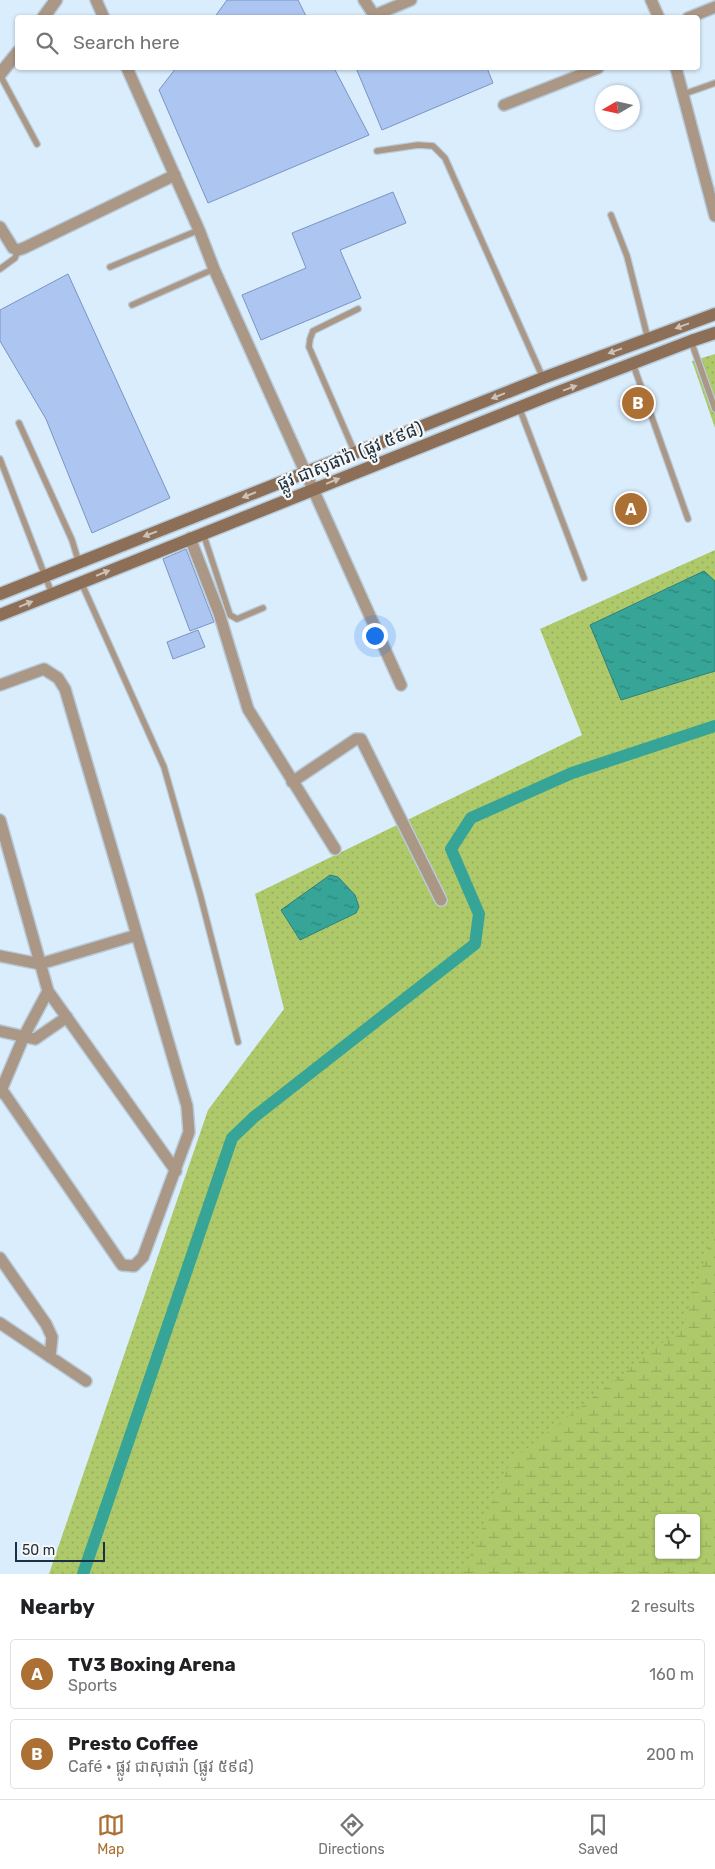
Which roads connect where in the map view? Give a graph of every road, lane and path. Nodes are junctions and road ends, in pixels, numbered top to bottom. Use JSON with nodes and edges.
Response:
{"nodes":[{"id":1,"x":56,"y":0,"type":"edge"},
{"id":2,"x":96,"y":0,"type":"edge"},
{"id":3,"x":364,"y":0,"type":"edge"},
{"id":4,"x":411,"y":0,"type":"edge"},
{"id":5,"x":650,"y":0,"type":"edge"},
{"id":6,"x":715,"y":7,"type":"edge"},
{"id":7,"x":45,"y":15,"type":"edge"},
{"id":8,"x":103,"y":15,"type":"edge"},
{"id":9,"x":374,"y":15,"type":"edge"},
{"id":10,"x":377,"y":15,"type":"edge"},
{"id":11,"x":658,"y":15,"type":"edge"},
{"id":12,"x":695,"y":15,"type":"edge"},
{"id":13,"x":15,"y":56,"type":"edge"},
{"id":14,"x":128,"y":70,"type":"edge"},
{"id":15,"x":593,"y":70,"type":"edge"},
{"id":16,"x":677,"y":70,"type":"edge"},
{"id":17,"x":0,"y":74,"type":"edge"},
{"id":18,"x":715,"y":83,"type":"edge"},
{"id":19,"x":684,"y":94,"type":"junction"},
{"id":20,"x":504,"y":105,"type":"dead end"},
{"id":21,"x":37,"y":144,"type":"dead end"},
{"id":22,"x":377,"y":151,"type":"dead end"},
{"id":23,"x":175,"y":175,"type":"junction"},
{"id":24,"x":611,"y":215,"type":"dead end"},
{"id":25,"x":715,"y":216,"type":"edge"},
{"id":26,"x":0,"y":227,"type":"edge"},
{"id":27,"x":199,"y":230,"type":"junction"},
{"id":28,"x":18,"y":250,"type":"junction"},
{"id":29,"x":110,"y":267,"type":"dead end"},
{"id":30,"x":0,"y":269,"type":"edge"},
{"id":31,"x":214,"y":269,"type":"junction"},
{"id":32,"x":132,"y":305,"type":"dead end"},
{"id":33,"x":358,"y":309,"type":"dead end"},
{"id":34,"x":715,"y":314,"type":"edge"},
{"id":35,"x":715,"y":333,"type":"edge"},
{"id":36,"x":648,"y":339,"type":"junction"},
{"id":37,"x":691,"y":340,"type":"junction"},
{"id":38,"x":582,"y":363,"type":"junction"},
{"id":39,"x":633,"y":364,"type":"junction"},
{"id":40,"x":543,"y":378,"type":"junction"},
{"id":41,"x":589,"y":380,"type":"junction"},
{"id":42,"x":519,"y":407,"type":"junction"},
{"id":43,"x":715,"y":409,"type":"edge"},
{"id":44,"x":19,"y":423,"type":"dead end"},
{"id":45,"x":355,"y":453,"type":"junction"},
{"id":46,"x":0,"y":459,"type":"edge"},
{"id":47,"x":305,"y":473,"type":"junction"},
{"id":48,"x":313,"y":490,"type":"junction"},
{"id":49,"x":688,"y":519,"type":"dead end"},
{"id":50,"x":203,"y":533,"type":"junction"},
{"id":51,"x":190,"y":538,"type":"junction"},
{"id":52,"x":115,"y":548,"type":"junction"},
{"id":53,"x":80,"y":562,"type":"junction"},
{"id":54,"x":122,"y":566,"type":"junction"},
{"id":55,"x":46,"y":576,"type":"junction"},
{"id":56,"x":584,"y":578,"type":"dead end"},
{"id":57,"x":81,"y":582,"type":"junction"},
{"id":58,"x":0,"y":594,"type":"edge"},
{"id":59,"x":52,"y":594,"type":"junction"},
{"id":60,"x":264,"y":608,"type":"dead end"},
{"id":61,"x":0,"y":615,"type":"edge"},
{"id":62,"x":0,"y":685,"type":"edge"},
{"id":63,"x":401,"y":685,"type":"dead end"},
{"id":64,"x":292,"y":782,"type":"junction"},
{"id":65,"x":0,"y":820,"type":"edge"},
{"id":66,"x":335,"y":849,"type":"dead end"},
{"id":67,"x":441,"y":900,"type":"dead end"},
{"id":68,"x":137,"y":935,"type":"junction"},
{"id":69,"x":0,"y":956,"type":"edge"},
{"id":70,"x":40,"y":964,"type":"junction"},
{"id":71,"x":48,"y":992,"type":"junction"},
{"id":72,"x":67,"y":1017,"type":"junction"},
{"id":73,"x":0,"y":1031,"type":"edge"},
{"id":74,"x":24,"y":1036,"type":"junction"},
{"id":75,"x":238,"y":1042,"type":"dead end"},
{"id":76,"x":1,"y":1092,"type":"edge"},
{"id":77,"x":176,"y":1170,"type":"junction"},
{"id":78,"x":0,"y":1258,"type":"edge"},
{"id":79,"x":0,"y":1323,"type":"edge"},
{"id":80,"x":50,"y":1356,"type":"junction"},
{"id":81,"x":86,"y":1381,"type":"dead end"}],
"edges":[{"from":1,"to":7,"type":"street"},
{"from":2,"to":8,"type":"street"},
{"from":3,"to":9,"type":"street"},
{"from":4,"to":10,"type":"street"},
{"from":5,"to":11,"type":"street"},
{"from":6,"to":12,"type":"street"},
{"from":13,"to":17,"type":"street"},
{"from":14,"to":23,"type":"street"},
{"from":15,"to":20,"type":"street"},
{"from":16,"to":19,"type":"street"},
{"from":17,"to":21,"type":"lane"},
{"from":18,"to":19,"type":"lane"},
{"from":19,"to":25,"type":"street"},
{"from":22,"to":40,"type":"lane"},
{"from":23,"to":27,"type":"street"},
{"from":23,"to":28,"type":"street"},
{"from":24,"to":36,"type":"lane"},
{"from":26,"to":28,"type":"street"},
{"from":27,"to":29,"type":"lane"},
{"from":27,"to":31,"type":"street"},
{"from":28,"to":30,"type":"lane"},
{"from":31,"to":32,"type":"lane"},
{"from":31,"to":47,"type":"street"},
{"from":33,"to":45,"type":"lane"},
{"from":34,"to":36,"type":"main road","name":"ផ្លូវ ជាសុផារ៉ា (ផ្លូវ ៥៩៨)","one_way":true},
{"from":35,"to":37,"type":"main road","name":"ផ្លូវ ជាសុផារ៉ា (ផ្លូវ ៥៩៨)"},
{"from":36,"to":38,"type":"main road","name":"ផ្លូវ ជាសុផារ៉ា (ផ្លូវ ៥៩៨)","one_way":true},
{"from":37,"to":39,"type":"main road","name":"ផ្លូវ ជាសុផារ៉ា (ផ្លូវ ៥៩៨)"},
{"from":37,"to":43,"type":"lane"},
{"from":38,"to":40,"type":"main road","name":"ផ្លូវ ជាសុផារ៉ា (ផ្លូវ ៥៩៨)"},
{"from":38,"to":41,"type":"main road"},
{"from":39,"to":41,"type":"main road","name":"ផ្លូវ ជាសុផារ៉ា (ផ្លូវ ៥៩៨)"},
{"from":39,"to":49,"type":"lane"},
{"from":40,"to":45,"type":"main road","name":"ផ្លូវ ជាសុផារ៉ា (ផ្លូវ ៥៩៨)","one_way":true},
{"from":42,"to":41,"type":"main road","name":"ផ្លូវ ជាសុផារ៉ា (ផ្លូវ ៥៩៨)","one_way":true},
{"from":48,"to":42,"type":"main road","name":"ផ្លូវ ជាសុផារ៉ា (ផ្លូវ ៥៩៨)","one_way":true},
{"from":42,"to":56,"type":"lane"},
{"from":44,"to":53,"type":"lane"},
{"from":45,"to":47,"type":"main road","name":"ផ្លូវ ជាសុផារ៉ា (ផ្លូវ ៥៩៨)"},
{"from":46,"to":55,"type":"lane"},
{"from":47,"to":48,"type":"street"},
{"from":47,"to":52,"type":"main road","name":"ផ្លូវ ជាសុផារ៉ា (ផ្លូវ ៥៩៨)","one_way":true},
{"from":48,"to":50,"type":"main road","name":"ផ្លូវ ជាសុផារ៉ា (ផ្លូវ ៥៩៨)"},
{"from":48,"to":63,"type":"street"},
{"from":50,"to":51,"type":"main road","name":"ផ្លូវ ជាសុផារ៉ា (ផ្លូវ ៥៩៨)"},
{"from":50,"to":60,"type":"lane"},
{"from":51,"to":54,"type":"main road","name":"ផ្លូវ ជាសុផារ៉ា (ផ្លូវ ៥៩៨)"},
{"from":51,"to":64,"type":"street"},
{"from":52,"to":53,"type":"main road","name":"ផ្លូវ ជាសុផារ៉ា (ផ្លូវ ៥៩៨)"},
{"from":52,"to":54,"type":"main road"},
{"from":53,"to":55,"type":"main road","name":"ផ្លូវ ជាសុផារ៉ា (ផ្លូវ ៥៩៨)"},
{"from":57,"to":54,"type":"main road","name":"ផ្លូវ ជាសុផារ៉ា (ផ្លូវ ៥៩៨)","one_way":true},
{"from":55,"to":58,"type":"main road","name":"ផ្លូវ ជាសុផារ៉ា (ផ្លូវ ៥៩៨)"},
{"from":55,"to":59,"type":"lane"},
{"from":57,"to":59,"type":"main road","name":"ផ្លូវ ជាសុផារ៉ា (ផ្លូវ ៥៩៨)"},
{"from":57,"to":75,"type":"lane"},
{"from":61,"to":59,"type":"main road","name":"ផ្លូវ ជាសុផារ៉ា (ផ្លូវ ៥៩៨)","one_way":true},
{"from":62,"to":68,"type":"street"},
{"from":64,"to":66,"type":"street"},
{"from":64,"to":67,"type":"street"},
{"from":65,"to":70,"type":"street"},
{"from":68,"to":70,"type":"street"},
{"from":68,"to":77,"type":"street"},
{"from":69,"to":70,"type":"street"},
{"from":70,"to":71,"type":"street"},
{"from":71,"to":72,"type":"street"},
{"from":71,"to":74,"type":"street"},
{"from":72,"to":74,"type":"street"},
{"from":72,"to":77,"type":"street"},
{"from":73,"to":74,"type":"street"},
{"from":74,"to":76,"type":"street"},
{"from":76,"to":77,"type":"street"},
{"from":78,"to":80,"type":"street"},
{"from":79,"to":80,"type":"street"},
{"from":80,"to":81,"type":"street"}]}
